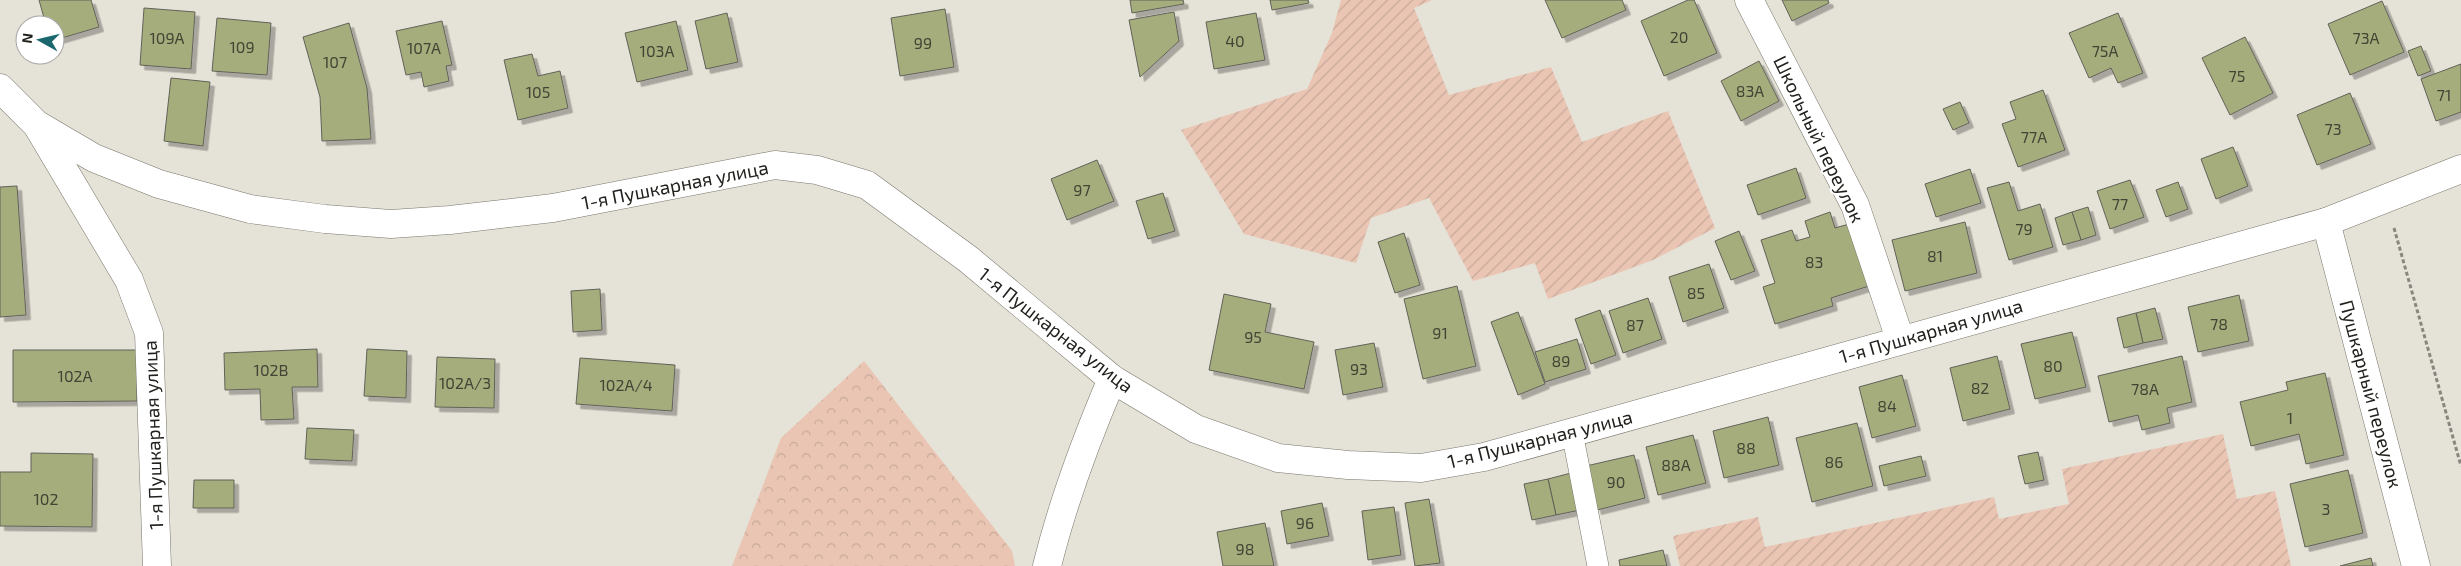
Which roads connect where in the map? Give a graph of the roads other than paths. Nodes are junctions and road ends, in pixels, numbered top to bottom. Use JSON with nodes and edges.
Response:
{"nodes":[{"id":1,"x":1749,"y":0,"type":"edge"},
{"id":2,"x":0,"y":88,"type":"edge"},
{"id":3,"x":36,"y":124,"type":"junction"},
{"id":4,"x":2461,"y":169,"type":"edge"},
{"id":5,"x":2326,"y":222,"type":"junction"},
{"id":6,"x":1900,"y":339,"type":"junction"},
{"id":7,"x":1112,"y":378,"type":"junction"},
{"id":8,"x":1572,"y":432,"type":"junction"},
{"id":9,"x":157,"y":566,"type":"edge"},
{"id":10,"x":1047,"y":566,"type":"edge"},
{"id":11,"x":1598,"y":566,"type":"edge"},
{"id":12,"x":2416,"y":566,"type":"edge"}],
"edges":[{"from":1,"to":6,"type":"street","name":"Школьный переулок"},
{"from":2,"to":3,"type":"street","name":"1-я Пушкарная улица"},
{"from":3,"to":7,"type":"street","name":"1-я Пушкарная улица"},
{"from":3,"to":9,"type":"street","name":"1-я Пушкарная улица"},
{"from":4,"to":5,"type":"street","name":"1-я Пушкарная улица"},
{"from":5,"to":6,"type":"street","name":"1-я Пушкарная улица"},
{"from":5,"to":12,"type":"street","name":"Пушкарный переулок"},
{"from":6,"to":8,"type":"street","name":"1-я Пушкарная улица"},
{"from":7,"to":8,"type":"street","name":"1-я Пушкарная улица"},
{"from":7,"to":10,"type":"street"},
{"from":8,"to":11,"type":"lane"}]}
